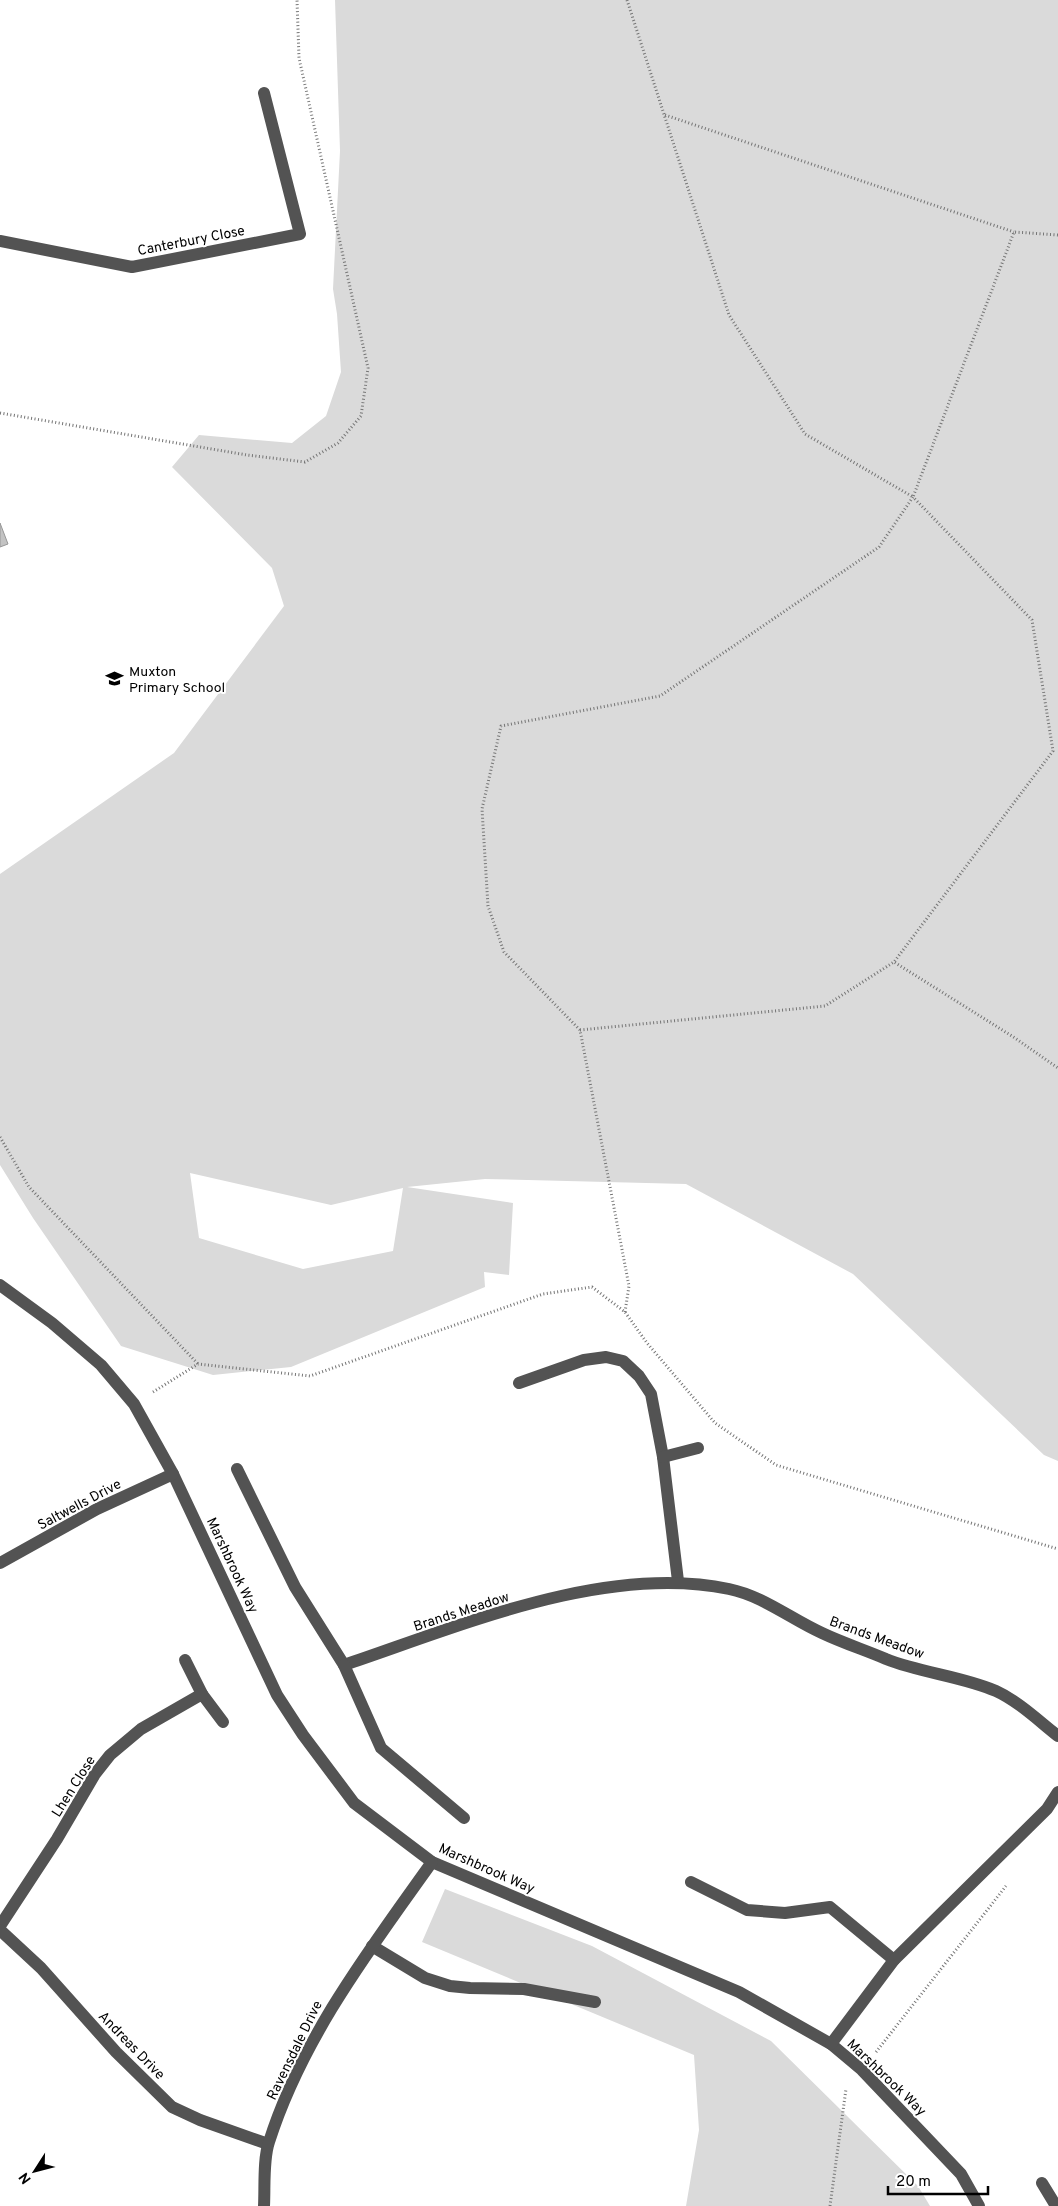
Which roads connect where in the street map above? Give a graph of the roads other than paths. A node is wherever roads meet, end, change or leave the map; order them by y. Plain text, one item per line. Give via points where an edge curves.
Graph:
1 (264, 93) dead end
2 (0, 241) edge
3 (0, 1286) edge
4 (519, 1383) dead end
5 (698, 1448) dead end
6 (664, 1457) junction
7 (237, 1468) dead end
8 (174, 1474) junction
9 (0, 1563) edge
10 (678, 1581) junction
11 (185, 1660) dead end
12 (344, 1665) junction
13 (202, 1694) junction
14 (223, 1722) dead end
15 (1058, 1736) edge
16 (1058, 1792) edge
17 (464, 1818) dead end
18 (432, 1862) junction
19 (691, 1882) dead end
20 (0, 1926) edge
21 (0, 1930) edge
22 (372, 1946) junction
23 (894, 1960) junction
24 (596, 2002) dead end
25 (831, 2044) junction
26 (268, 2144) junction
27 (1042, 2183) dead end
28 (264, 2206) edge
29 (979, 2206) edge
30 (1056, 2206) edge

1 - 2 street, Canterbury Close via 300,234 132,267
3 - 8 street, Marshbrook Way via 52,1323 101,1365 134,1404
4 - 6 street via 584,1360 606,1357 623,1361 651,1394
5 - 6 street
6 - 10 street
7 - 12 street via 295,1587
8 - 9 street, Saltwells Drive via 97,1509
8 - 18 street, Marshbrook Way via 277,1695 303,1735 354,1803
10 - 12 street, Brands Meadow via 596,1588 504,1612
10 - 15 street, Brands Meadow via 731,1589 779,1608 821,1633 902,1666 962,1679 997,1692
11 - 13 street
12 - 17 street via 381,1748
13 - 14 street
13 - 20 street, Lhen Close via 141,1729 110,1755
16 - 23 street via 1020,1836
18 - 22 street, Ravensdale Drive
18 - 25 street, Marshbrook Way via 739,1992
19 - 23 street via 747,1910 785,1913 830,1907
21 - 26 street, Andreas Drive via 42,1968 116,2052 172,2107
22 - 24 street via 425,1978 450,1986 524,1989
22 - 26 street, Ravensdale Drive via 332,2006 297,2072
23 - 25 street
25 - 29 street, Marshbrook Way via 862,2070 962,2174
26 - 28 street, Ravensdale Drive
27 - 30 street

